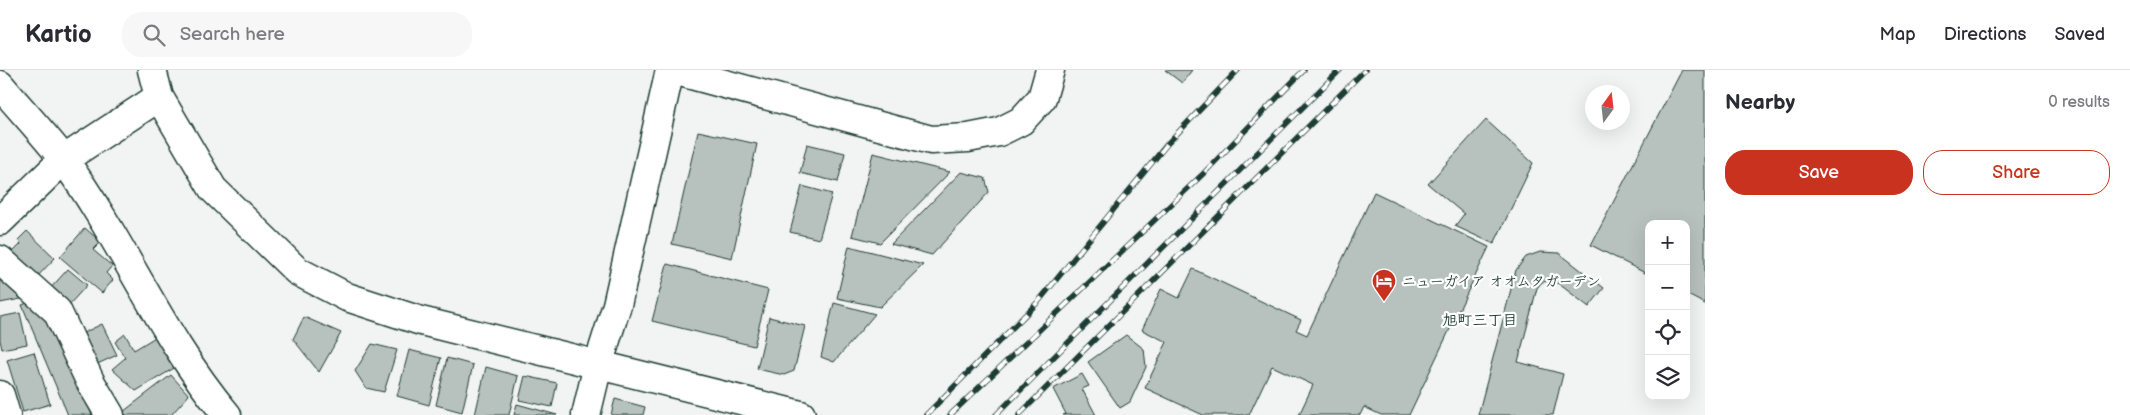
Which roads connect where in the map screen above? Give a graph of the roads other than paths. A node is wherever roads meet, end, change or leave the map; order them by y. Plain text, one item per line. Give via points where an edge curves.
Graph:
1 (152, 70) edge
2 (671, 70) edge
3 (1050, 70) edge
4 (0, 85) edge
5 (159, 97) junction
6 (63, 160) junction
7 (0, 221) edge
8 (0, 260) edge
9 (598, 365) junction
10 (0, 396) edge
11 (214, 410) edge
12 (6, 415) edge
13 (110, 415) edge
14 (586, 415) edge
15 (801, 415) edge

1 - 5 street
2 - 3 street via 931,140 999,132 1021,121 1042,98
2 - 9 street via 617,305
4 - 6 street
5 - 6 street
5 - 9 street via 213,189 297,271 347,297 421,321
6 - 7 street
6 - 11 street
8 - 13 street via 57,311
9 - 14 street
9 - 15 street
10 - 12 street

